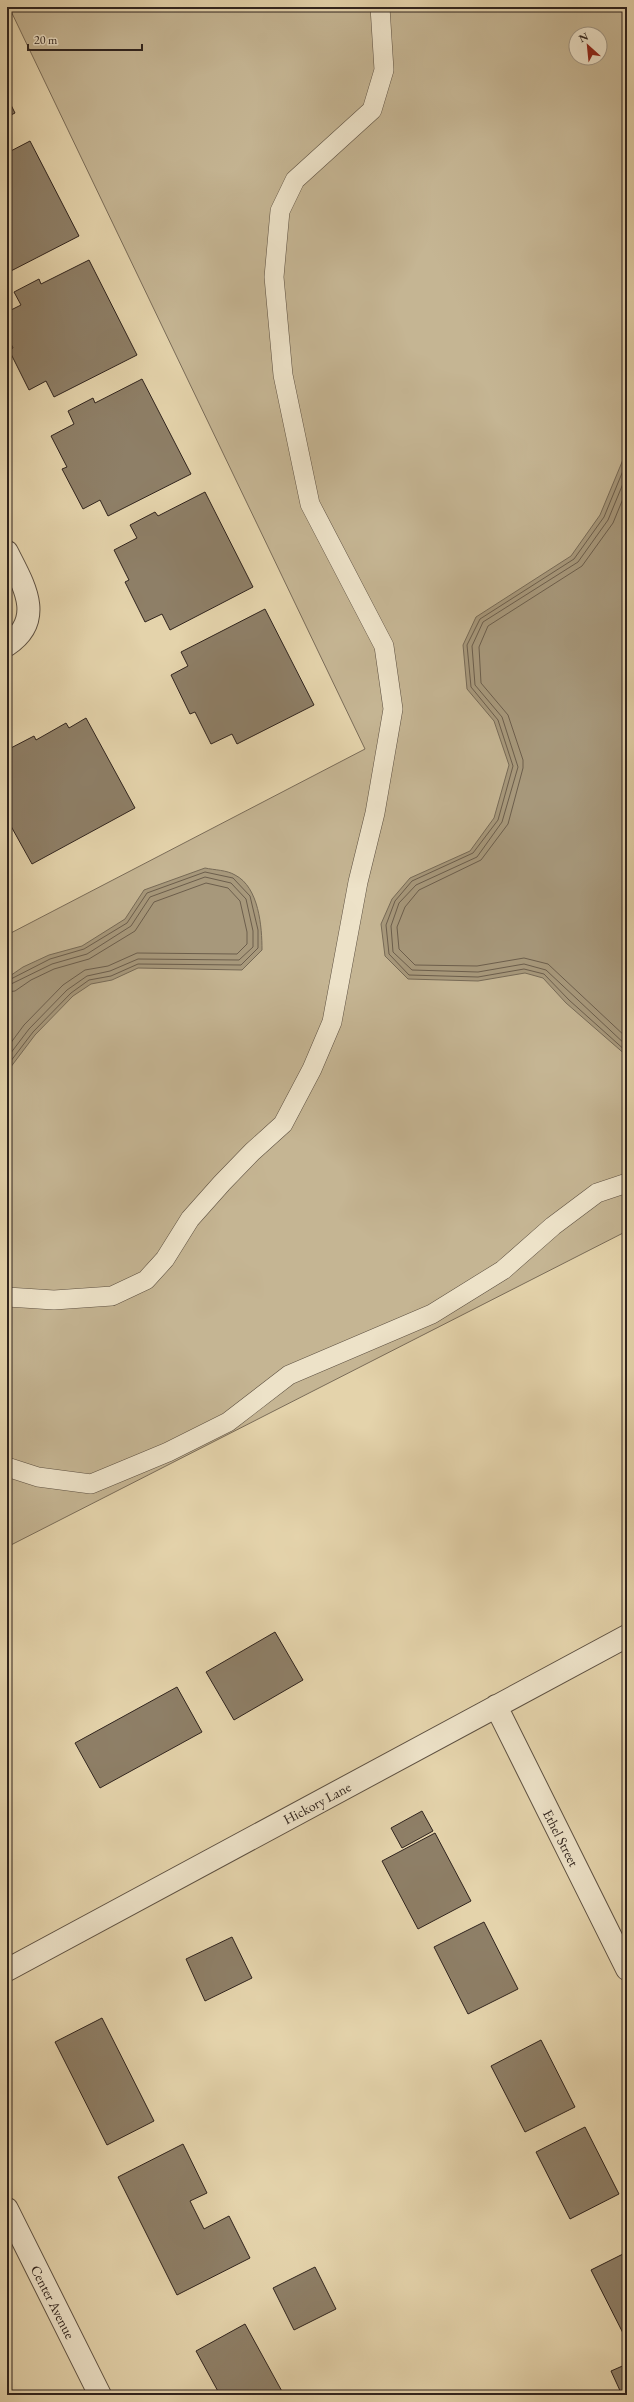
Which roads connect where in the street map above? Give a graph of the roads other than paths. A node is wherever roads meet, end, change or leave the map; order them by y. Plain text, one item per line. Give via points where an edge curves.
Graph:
1 (380, 7) edge
2 (7, 552) edge
3 (7, 645) edge
4 (627, 1183) edge
5 (7, 1297) edge
6 (7, 1467) edge
7 (627, 1636) edge
8 (496, 1706) junction
9 (627, 1969) edge
10 (7, 1970) edge
11 (7, 2209) edge
12 (100, 2395) edge

1 - 5 lane via 384,70 372,110 295,180 280,211 274,277 283,375 310,504 384,646 393,709 375,813 358,882 332,1022 312,1069 283,1124 252,1152 190,1219 165,1260 146,1280 112,1296 54,1300
2 - 3 street via 27,592 29,605 26,622 17,638
4 - 6 lane via 597,1193 553,1226 503,1270 432,1314 289,1375 228,1422 168,1452 91,1484 38,1477
7 - 8 street, Hickory Lane
8 - 9 street, Ethel Street
8 - 10 street, Hickory Lane
11 - 12 street, Center Avenue

